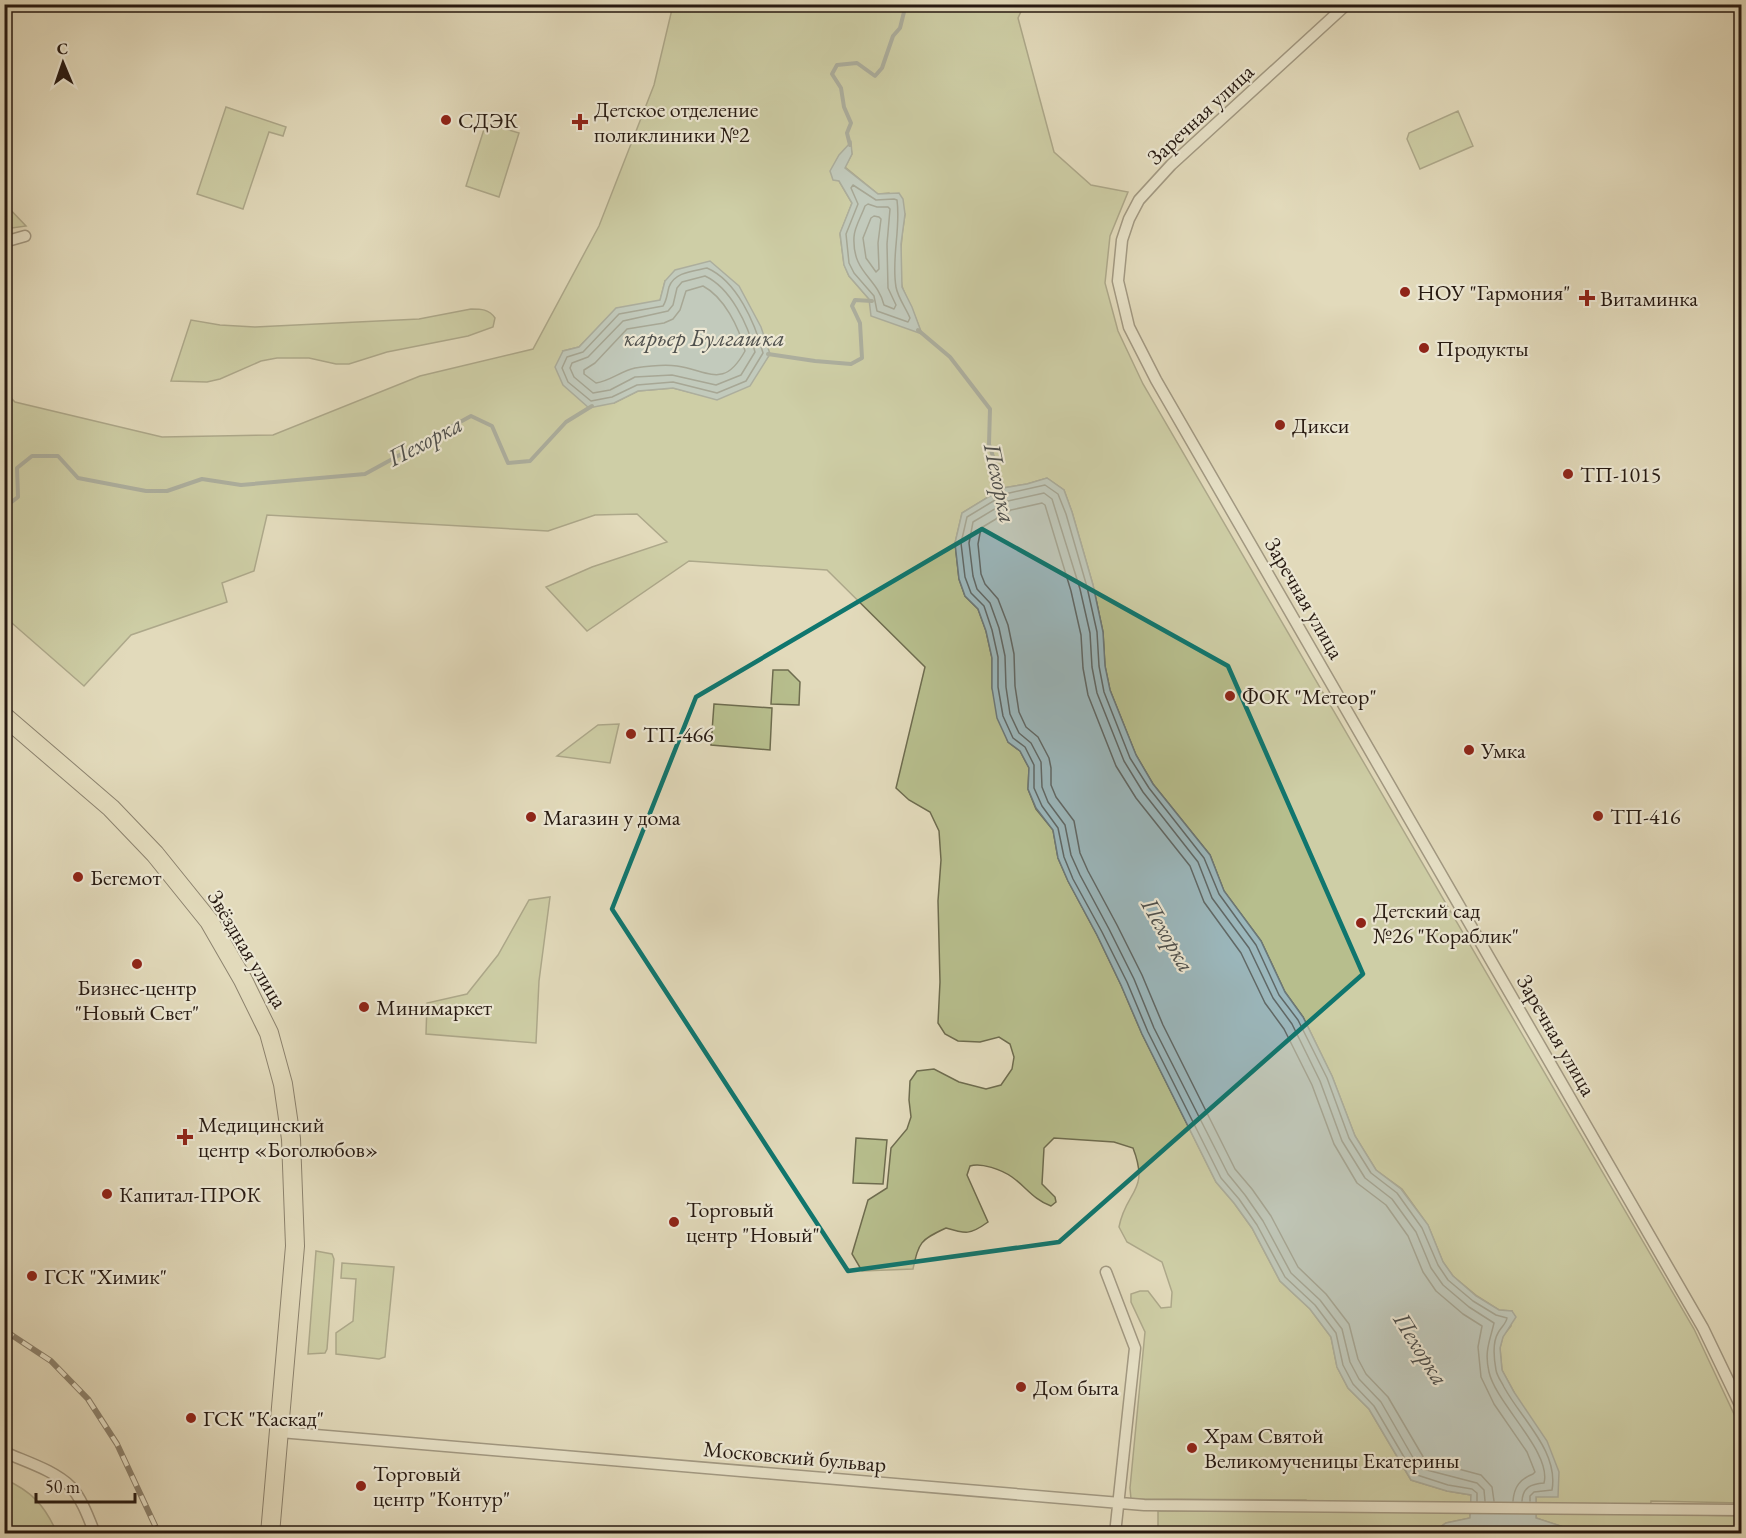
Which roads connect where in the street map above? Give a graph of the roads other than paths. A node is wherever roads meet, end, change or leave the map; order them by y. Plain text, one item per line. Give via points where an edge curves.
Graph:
1 (1347, 4) edge
2 (25, 236) dead end
3 (4, 242) edge
4 (4, 716) edge
5 (1106, 1272) dead end
6 (1742, 1409) edge
7 (280, 1432) junction
8 (4, 1452) edge
9 (1117, 1503) junction
10 (1742, 1510) edge
11 (95, 1533) edge
12 (270, 1533) edge
13 (1115, 1533) edge

1 - 6 street, Заречная улица via 1171,165 1139,201 1122,240 1118,281 1129,327 1703,1328
2 - 3 street
4 - 7 main road, Звёздная улица via 111,808 155,854 209,921 265,1023 283,1084 291,1139 295,1246
5 - 9 street via 1135,1348
7 - 9 street, Московский бульвар
7 - 12 main road, Звёздная улица
8 - 11 street via 51,1473 71,1488
9 - 10 street, Московский бульвар
9 - 13 street

